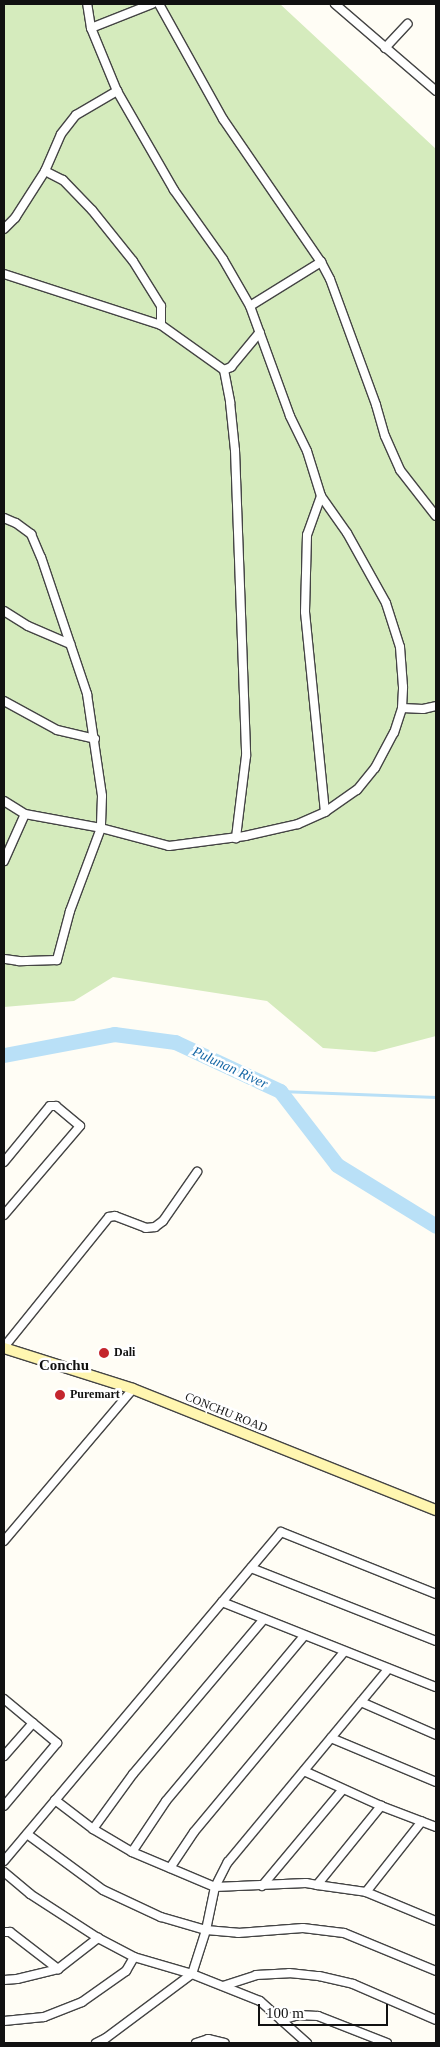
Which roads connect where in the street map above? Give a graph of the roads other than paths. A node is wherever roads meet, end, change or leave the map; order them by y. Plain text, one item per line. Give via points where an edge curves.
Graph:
1 (87, 4) edge
2 (152, 4) edge
3 (159, 4) edge
4 (335, 4) edge
5 (407, 24) dead end
6 (91, 28) junction
7 (385, 48) junction
8 (117, 91) junction
9 (436, 91) edge
10 (45, 171) junction
11 (4, 229) edge
12 (321, 262) junction
13 (4, 274) edge
14 (250, 306) junction
15 (161, 326) junction
16 (260, 332) junction
17 (224, 370) junction
18 (321, 496) junction
19 (436, 516) edge
20 (4, 518) edge
21 (4, 611) edge
22 (70, 644) junction
23 (4, 701) edge
24 (436, 706) edge
25 (402, 708) junction
26 (96, 739) junction
27 (4, 801) edge
28 (325, 812) junction
29 (25, 814) junction
30 (101, 828) junction
31 (236, 838) junction
32 (4, 861) edge
33 (4, 959) edge
34 (4, 1162) edge
35 (197, 1172) dead end
36 (4, 1215) edge
37 (4, 1348) edge
38 (132, 1389) junction
39 (436, 1510) edge
40 (4, 1541) edge
41 (251, 1568) junction
42 (436, 1594) edge
43 (222, 1602) junction
44 (264, 1619) junction
45 (304, 1636) junction
46 (436, 1641) edge
47 (344, 1652) junction
48 (388, 1669) junction
49 (436, 1686) edge
50 (361, 1702) junction
51 (5, 1703) edge
52 (32, 1723) junction
53 (436, 1735) edge
54 (331, 1738) junction
55 (4, 1756) edge
56 (304, 1771) junction
57 (436, 1782) edge
58 (343, 1789) junction
59 (55, 1800) junction
60 (4, 1806) edge
61 (381, 1806) junction
62 (422, 1821) junction
63 (436, 1827) edge
64 (93, 1829) junction
65 (27, 1834) junction
66 (132, 1852) junction
67 (4, 1861) edge
68 (170, 1868) junction
69 (4, 1872) edge
70 (317, 1885) junction
71 (262, 1886) junction
72 (215, 1887) junction
73 (366, 1892) junction
74 (436, 1921) edge
75 (206, 1930) junction
76 (4, 1932) edge
77 (98, 1938) junction
78 (134, 1956) junction
79 (58, 1969) junction
80 (436, 1971) edge
81 (192, 1974) junction
82 (4, 1980) edge
83 (223, 1986) junction
84 (281, 2020) junction
85 (436, 2020) edge
86 (4, 2022) edge
87 (96, 2043) edge
88 (196, 2043) edge
89 (225, 2043) edge
90 (307, 2043) edge
91 (387, 2043) edge

1 - 6 street
2 - 6 street
3 - 12 street via 223,119
4 - 7 street
5 - 7 street
6 - 8 street
7 - 9 street
8 - 10 street via 76,115 61,134
8 - 14 street via 174,190 223,259
10 - 11 street via 15,218
10 - 15 street via 63,180 133,261 161,306
12 - 14 street
12 - 19 street via 400,470
13 - 15 street
14 - 16 street
15 - 17 street
16 - 17 street via 231,367
16 - 18 street via 290,416 307,451
17 - 31 street via 235,450 246,756
18 - 25 street via 386,603 400,647
18 - 28 street via 307,535 305,612
20 - 22 street via 31,534 42,557
21 - 22 street via 28,626
22 - 26 street via 87,694
23 - 26 street via 57,730
24 - 25 street
25 - 28 street via 394,733 375,768 356,790
26 - 30 street via 102,796
27 - 29 street
28 - 31 street via 298,824
29 - 30 street
29 - 32 street
30 - 31 street via 169,846
30 - 33 street via 70,911 57,960
34 - 36 street via 50,1106 56,1106 80,1126
35 - 37 street via 163,1221 155,1227 146,1228 115,1216 109,1217
37 - 38 main road, CONCHU ROAD
38 - 39 main road, CONCHU ROAD
38 - 40 street
41 - 42 street via 281,1532
41 - 43 street
41 - 46 street
43 - 44 street
43 - 59 street
44 - 45 street
44 - 64 street via 133,1774
45 - 47 street
45 - 66 street via 166,1801
47 - 48 street
47 - 68 street via 194,1832
48 - 49 street
48 - 50 street
50 - 53 street
50 - 54 street
51 - 52 street
52 - 55 street
52 - 60 street via 57,1743
54 - 56 street
54 - 57 street
56 - 58 street
56 - 72 street via 228,1862
58 - 61 street
58 - 71 street
59 - 64 street
59 - 65 street
61 - 62 street
61 - 70 street
62 - 63 street
62 - 73 street
64 - 66 street
65 - 67 street
65 - 75 street via 103,1890 161,1917
66 - 68 street
68 - 72 street
69 - 77 street via 30,1894
70 - 71 street
70 - 73 street
71 - 72 street
72 - 75 street
73 - 74 street
75 - 80 street via 238,1933 303,1928 344,1933
75 - 81 street
76 - 79 street via 10,1932
77 - 78 street
77 - 79 street
78 - 81 street
78 - 86 street via 126,1971 82,2002 44,2017
79 - 82 street
81 - 83 street
81 - 87 street
83 - 84 street via 260,2001
83 - 85 street via 256,1975 289,1973 319,1976 353,1984
84 - 90 street
84 - 91 street via 298,2015 318,2016
88 - 89 street via 208,2039

